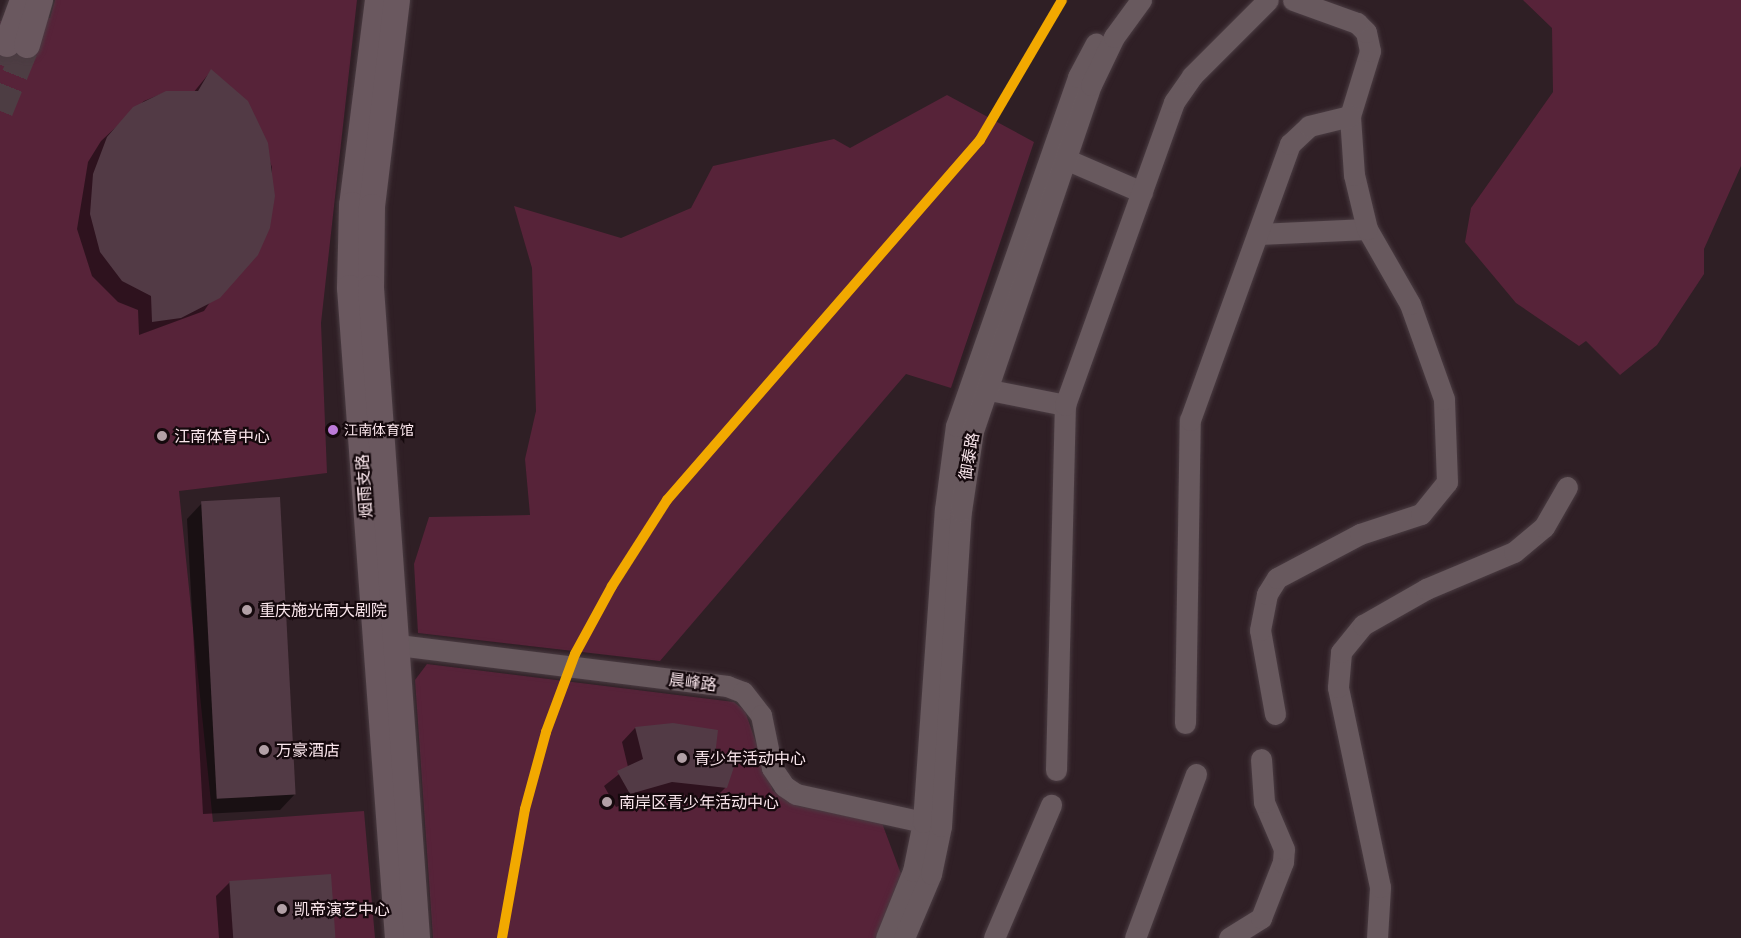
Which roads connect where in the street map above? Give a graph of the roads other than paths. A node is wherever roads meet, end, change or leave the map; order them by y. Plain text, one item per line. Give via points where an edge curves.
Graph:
1 (0, 0) edge
2 (12, 0) edge
3 (23, 0) edge
4 (40, 0) edge
5 (378, 0) edge
6 (397, 0) edge
7 (1125, 0) edge
8 (1141, 0) edge
9 (1268, 0) edge
10 (1293, 0) edge
11 (1350, 116) junction
12 (1058, 156) junction
13 (1142, 192) junction
14 (1367, 229) junction
15 (1258, 234) junction
16 (985, 389) junction
17 (1065, 405) junction
18 (1567, 487) dead end
19 (386, 643) junction
20 (1275, 714) dead end
21 (1185, 723) dead end
22 (1261, 759) dead end
23 (1056, 770) dead end
24 (1196, 774) dead end
25 (1051, 805) dead end
26 (932, 824) junction
27 (398, 938) edge
28 (417, 938) edge
29 (886, 938) edge
30 (903, 938) edge
31 (994, 938) edge
32 (1135, 938) edge
33 (1229, 938) edge
34 (1377, 938) edge

1 - 2 main road
3 - 4 main road via 17,45
5 - 19 main road, 烟雨支路 via 352,205 350,288
6 - 19 main road, 烟雨支路 via 372,207
7 - 12 street, 御泰路 via 1078,77
8 - 12 street, 御泰路 via 1114,37
9 - 13 street via 1192,76 1174,102
10 - 11 street via 1357,23 1366,32 1370,51
11 - 14 street via 1354,175
11 - 15 street via 1309,126 1290,144
12 - 13 street
12 - 16 street, 御泰路
12 - 26 street, 御泰路 via 956,426 945,509
13 - 17 street
14 - 15 street
14 - 20 street via 1410,304 1443,399 1447,482 1421,514 1360,534 1277,578 1266,594 1260,630
15 - 21 street via 1186,443 1190,571
16 - 17 street
16 - 26 street, 御泰路 via 961,512
17 - 23 street
18 - 34 street via 1544,527 1514,552 1426,589 1363,625 1341,652 1338,687 1380,887
19 - 26 street, 晨峰路 via 727,686 743,692 761,715 772,768 784,786
19 - 27 main road, 烟雨支路
19 - 28 main road, 烟雨支路
22 - 33 street via 1264,802 1284,849 1283,862 1261,918
24 - 32 street
25 - 31 street
26 - 29 street, 御泰路
26 - 30 street, 御泰路 via 930,874

